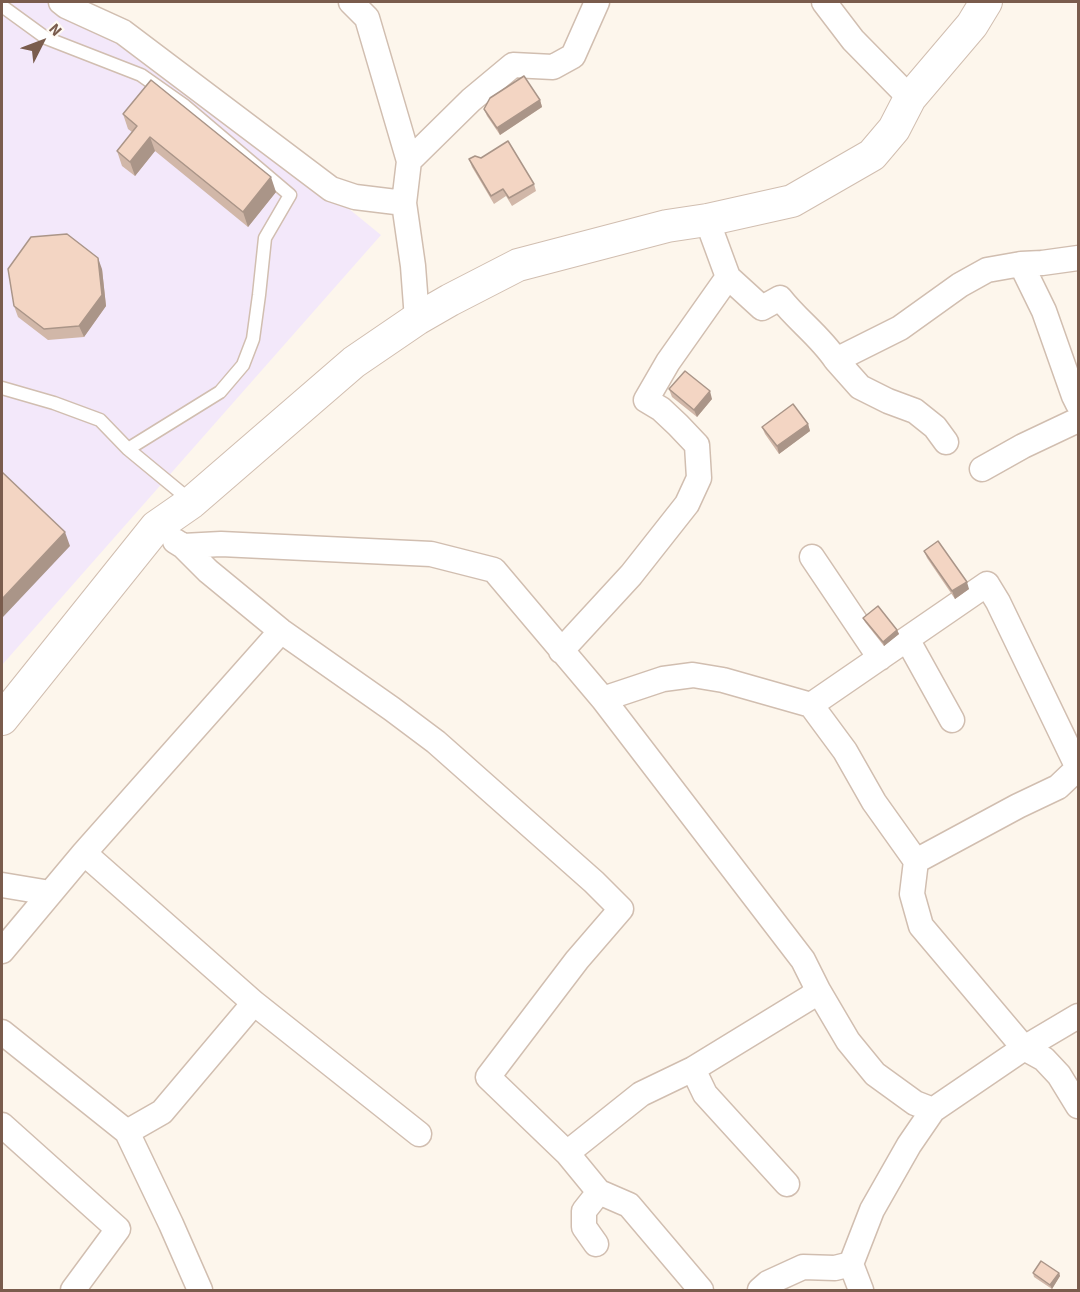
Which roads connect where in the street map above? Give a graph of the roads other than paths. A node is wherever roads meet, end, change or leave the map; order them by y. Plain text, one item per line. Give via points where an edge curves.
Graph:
1 (61, 2) edge
2 (351, 2) edge
3 (597, 2) edge
4 (824, 2) edge
5 (986, 2) edge
6 (2, 6) edge
7 (910, 98) junction
8 (408, 161) junction
9 (404, 202) junction
10 (707, 220) junction
11 (1078, 258) edge
12 (1021, 264) junction
13 (728, 277) junction
14 (417, 319) junction
15 (836, 360) junction
16 (2, 388) edge
17 (1078, 404) edge
18 (1078, 420) edge
19 (946, 442) dead end
20 (128, 449) junction
21 (982, 469) dead end
22 (192, 502) junction
23 (156, 527) junction
24 (183, 546) junction
25 (813, 557) dead end
26 (281, 631) junction
27 (908, 639) junction
28 (561, 651) junction
29 (880, 658) junction
30 (603, 699) junction
31 (811, 705) junction
32 (2, 719) edge
33 (952, 720) dead end
34 (1078, 768) edge
35 (84, 853) junction
36 (916, 861) junction
37 (2, 885) edge
38 (50, 893) junction
39 (2, 951) edge
40 (818, 990) junction
41 (254, 1003) junction
42 (1078, 1016) edge
43 (2, 1032) edge
44 (1024, 1048) junction
45 (693, 1069) junction
46 (1077, 1101) edge
47 (933, 1110) junction
48 (2, 1125) edge
49 (127, 1132) junction
50 (418, 1134) dead end
51 (567, 1153) junction
52 (787, 1184) dead end
53 (599, 1192) junction
54 (596, 1244) dead end
55 (851, 1264) junction
56 (73, 1290) edge
57 (200, 1290) edge
58 (701, 1290) edge
59 (760, 1290) edge
60 (861, 1290) edge

1 - 9 street via 123,32 331,189 355,197
2 - 8 street via 367,18
3 - 8 street via 573,56 554,67 513,64
4 - 7 street via 853,40
5 - 7 street via 972,25
6 - 20 lane via 46,38 141,75 185,106 290,195 265,238 253,339 243,365 220,392
7 - 10 street via 894,129 872,155 792,201
8 - 9 street
9 - 14 street
10 - 13 street
10 - 14 street via 667,226 518,265
11 - 12 street
12 - 15 street via 987,270 900,328
12 - 17 street via 1044,311
13 - 15 street via 762,308 780,298
13 - 28 street via 646,400 661,409 697,445 699,478 687,504 631,575
14 - 22 street via 354,362
15 - 19 street via 860,387 915,411 935,426
16 - 20 lane via 100,420
18 - 21 street
20 - 22 lane
22 - 23 street
23 - 24 street
23 - 32 street
24 - 26 street
24 - 28 street via 221,544 431,554 494,570
25 - 29 street
26 - 35 street
26 - 51 street via 436,742 621,909 488,1077
27 - 29 street
27 - 33 street
27 - 34 street via 987,584
28 - 30 street
29 - 31 street
30 - 31 street via 693,675
30 - 40 street via 803,960
31 - 36 street
34 - 36 street via 1058,787
35 - 38 street
35 - 41 street
36 - 44 street via 912,894 921,926
37 - 38 street
38 - 39 street
40 - 45 street
40 - 47 street via 848,1041 875,1074 915,1103
41 - 49 street via 162,1112
41 - 50 street
42 - 44 street
43 - 49 street
44 - 46 street via 1044,1059
44 - 47 street
45 - 51 street via 641,1094
45 - 52 street via 705,1094
47 - 55 street via 872,1210
48 - 56 street via 118,1229
49 - 57 street
51 - 53 street
53 - 54 street via 584,1211 584,1227
53 - 58 street via 628,1205
55 - 59 street via 803,1267
55 - 60 street

